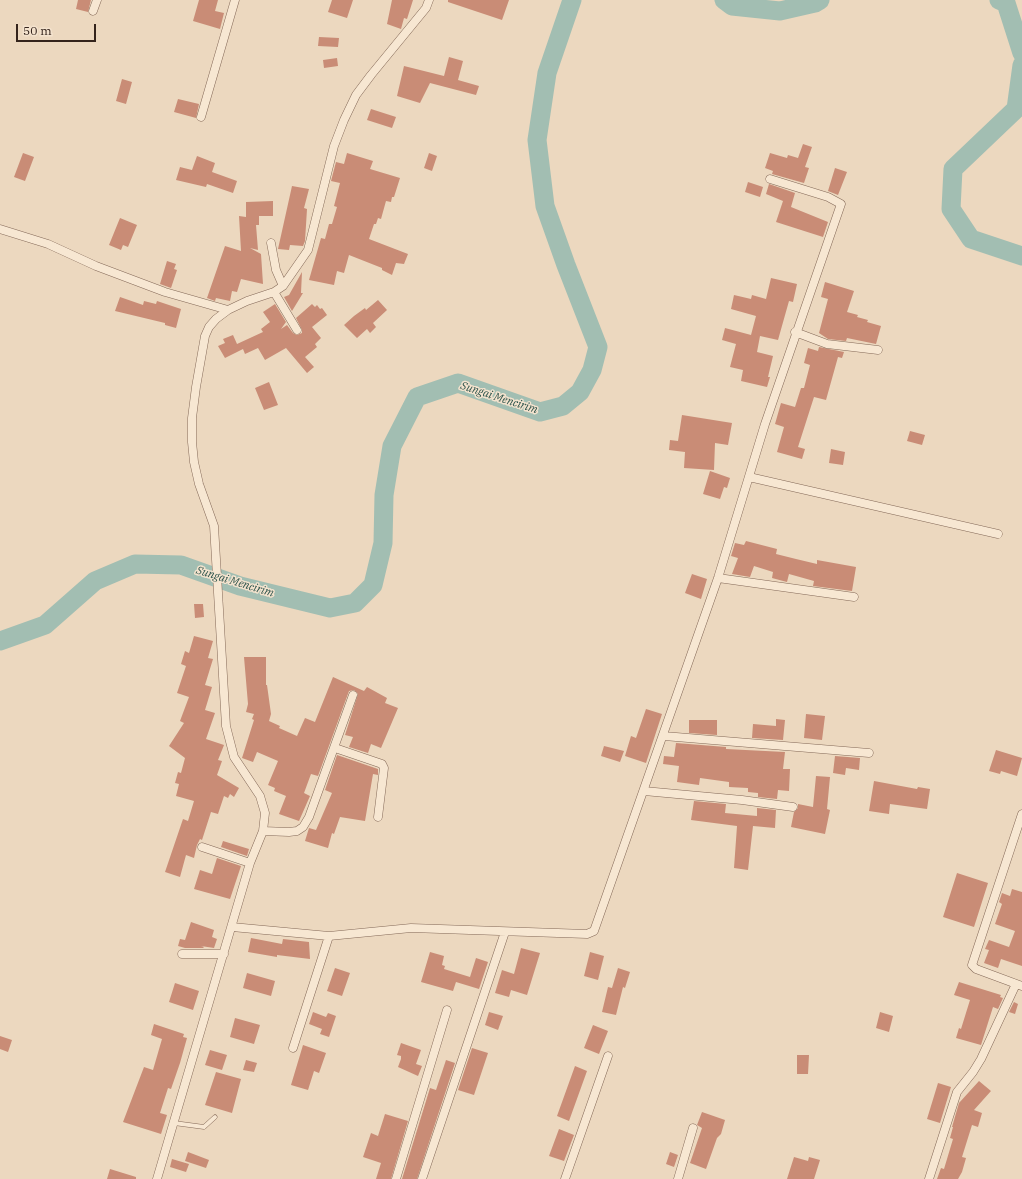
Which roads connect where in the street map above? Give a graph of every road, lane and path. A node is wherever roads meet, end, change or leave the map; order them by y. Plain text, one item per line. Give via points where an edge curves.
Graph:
1 (97, 0) edge
2 (235, 0) edge
3 (429, 0) edge
4 (93, 10) dead end
5 (202, 117) dead end
6 (770, 179) dead end
7 (0, 229) edge
8 (271, 243) dead end
9 (283, 286) junction
10 (274, 292) junction
11 (228, 310) junction
12 (297, 330) dead end
13 (795, 332) junction
14 (878, 350) dead end
15 (749, 477) junction
16 (998, 534) dead end
17 (718, 578) junction
18 (854, 597) dead end
19 (353, 695) dead end
20 (664, 736) junction
21 (335, 748) junction
22 (869, 753) dead end
23 (644, 791) junction
24 (793, 807) dead end
25 (1022, 814) edge
26 (378, 817) dead end
27 (263, 831) junction
28 (202, 847) dead end
29 (250, 863) junction
30 (232, 927) junction
31 (505, 932) junction
32 (329, 936) junction
33 (182, 954) dead end
34 (224, 954) junction
35 (1019, 985) edge
36 (446, 1010) dead end
37 (294, 1048) dead end
38 (608, 1056) dead end
39 (215, 1117) dead end
40 (174, 1123) junction
41 (693, 1128) dead end
42 (157, 1179) edge
43 (396, 1179) edge
44 (422, 1179) edge
45 (565, 1179) edge
46 (678, 1179) edge
47 (929, 1179) edge

1 - 4 street
2 - 5 street
3 - 9 street via 426,8 356,95 334,146 308,250
6 - 13 street via 828,197 841,204
7 - 11 street via 48,244 96,266 165,292
8 - 9 street via 276,270
9 - 10 street
10 - 11 street
10 - 12 street
11 - 27 street via 216,319 205,336 192,418 194,462 214,526 229,741 234,757 263,802
13 - 14 street via 827,344
13 - 15 street
15 - 16 street
15 - 17 street
17 - 18 street
17 - 20 street
19 - 21 street
20 - 22 street
20 - 23 street
21 - 26 street via 382,764 384,768
21 - 27 street via 303,827 290,832
23 - 24 street
23 - 31 street via 594,931 587,934
25 - 35 street via 972,964 976,970
27 - 29 street
28 - 29 street
29 - 30 street
30 - 32 street
30 - 34 street
31 - 32 street via 412,928
31 - 44 street
32 - 37 street
33 - 34 street
34 - 40 street
35 - 47 street via 981,1059 957,1092
36 - 43 street
38 - 45 street
39 - 40 lane via 204,1127
40 - 42 street
41 - 46 street

